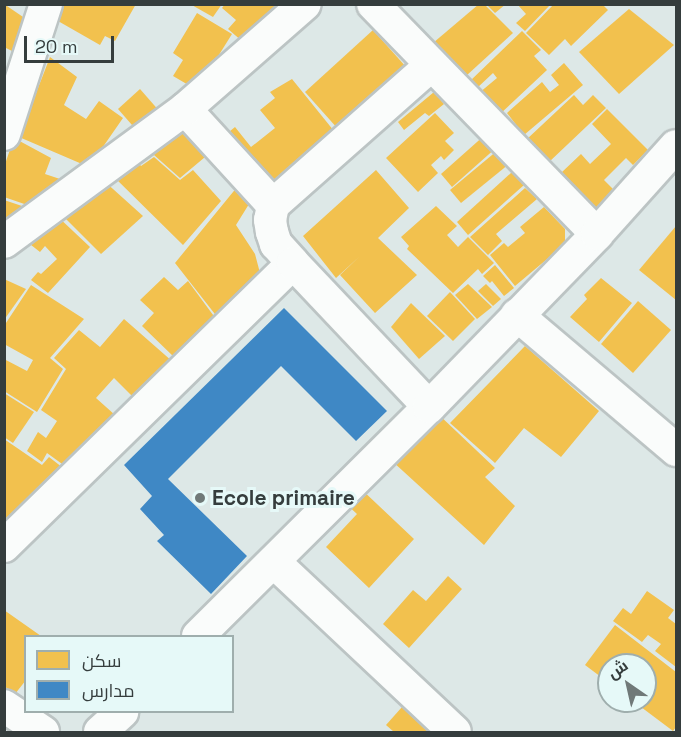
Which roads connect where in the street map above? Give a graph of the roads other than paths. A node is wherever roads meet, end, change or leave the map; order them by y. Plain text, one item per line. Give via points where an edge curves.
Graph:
1 (46, 4) edge
2 (305, 4) edge
3 (373, 4) edge
4 (431, 64) junction
5 (10, 98) edge
6 (185, 109) junction
7 (4, 134) edge
8 (676, 146) edge
9 (273, 205) junction
10 (597, 234) junction
11 (4, 242) edge
12 (293, 262) junction
13 (517, 315) junction
14 (429, 407) junction
15 (676, 450) edge
16 (4, 546) edge
17 (274, 562) junction
18 (199, 635) edge
19 (4, 706) edge
20 (120, 713) edge
21 (44, 732) edge
22 (100, 732) edge
23 (455, 732) edge

1 - 5 street
2 - 6 street
3 - 4 street
4 - 9 street
4 - 10 street
5 - 7 street
6 - 9 street
6 - 11 street
8 - 10 street
9 - 12 street via 270,220 276,244
10 - 13 street
12 - 14 street
12 - 16 street
13 - 14 street
13 - 15 street
14 - 17 street
17 - 18 street
17 - 23 street
19 - 21 street
20 - 22 street

